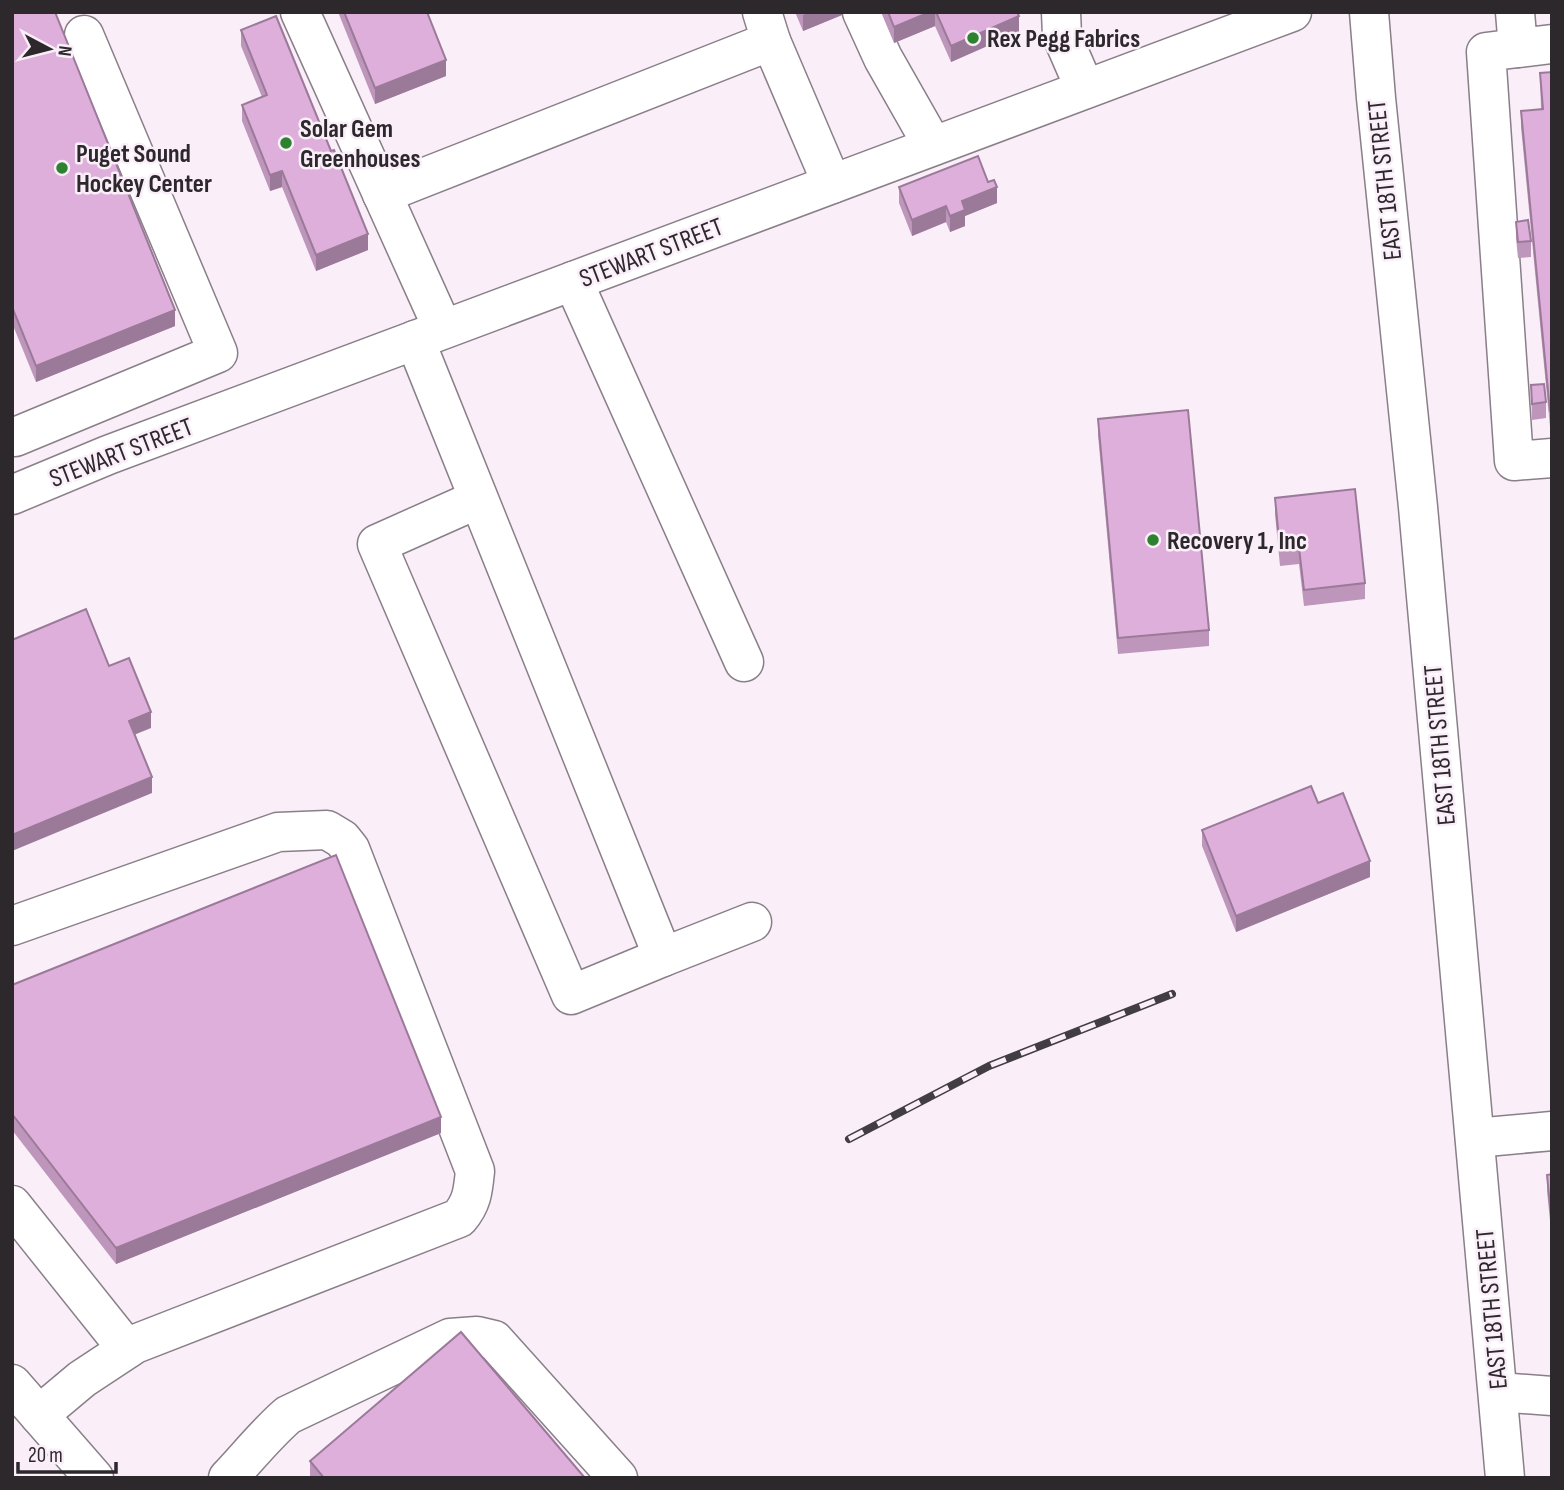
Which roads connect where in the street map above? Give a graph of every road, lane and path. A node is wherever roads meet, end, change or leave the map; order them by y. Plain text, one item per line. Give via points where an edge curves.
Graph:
1 (300, 12) edge
2 (862, 12) edge
3 (1061, 12) edge
4 (1292, 12) edge
5 (1369, 12) edge
6 (766, 27) edge
7 (85, 35) dead end
8 (1528, 35) edge
9 (1085, 89) junction
10 (933, 146) junction
11 (832, 184) junction
12 (382, 194) junction
13 (573, 281) junction
14 (429, 335) junction
15 (14, 433) edge
16 (1552, 458) edge
17 (23, 490) edge
18 (478, 499) junction
19 (744, 663) dead end
20 (752, 922) dead end
21 (12, 926) edge
22 (663, 957) junction
23 (1552, 1131) edge
24 (1475, 1138) junction
25 (12, 1205) edge
26 (127, 1349) junction
27 (12, 1384) edge
28 (1499, 1392) junction
29 (1552, 1396) edge
30 (39, 1415) junction
31 (94, 1478) edge
32 (228, 1478) edge
33 (618, 1478) edge
34 (1506, 1478) edge

1 - 12 street
2 - 10 street
3 - 9 street via 1062,36
4 - 9 street, STEWART STREET
5 - 24 street, EAST 18TH STREET
6 - 11 street
6 - 12 street
7 - 15 street via 218,353
8 - 16 street via 1486,52 1514,461
9 - 10 street, STEWART STREET
10 - 11 street, STEWART STREET
11 - 13 street, STEWART STREET
12 - 14 street
13 - 14 street, STEWART STREET
13 - 19 street
14 - 17 street, STEWART STREET
14 - 18 street
15 - 17 street
18 - 22 street
18 - 22 street via 377,544 571,995
20 - 22 street
21 - 26 street via 278,832 327,830 351,849 475,1171 468,1208 458,1218
23 - 24 street
24 - 28 street, EAST 18TH STREET
25 - 26 street
26 - 30 street
27 - 30 street
28 - 29 street
28 - 34 street, EAST 18TH STREET
30 - 31 street
32 - 33 street via 288,1415 450,1338 477,1336 494,1340

